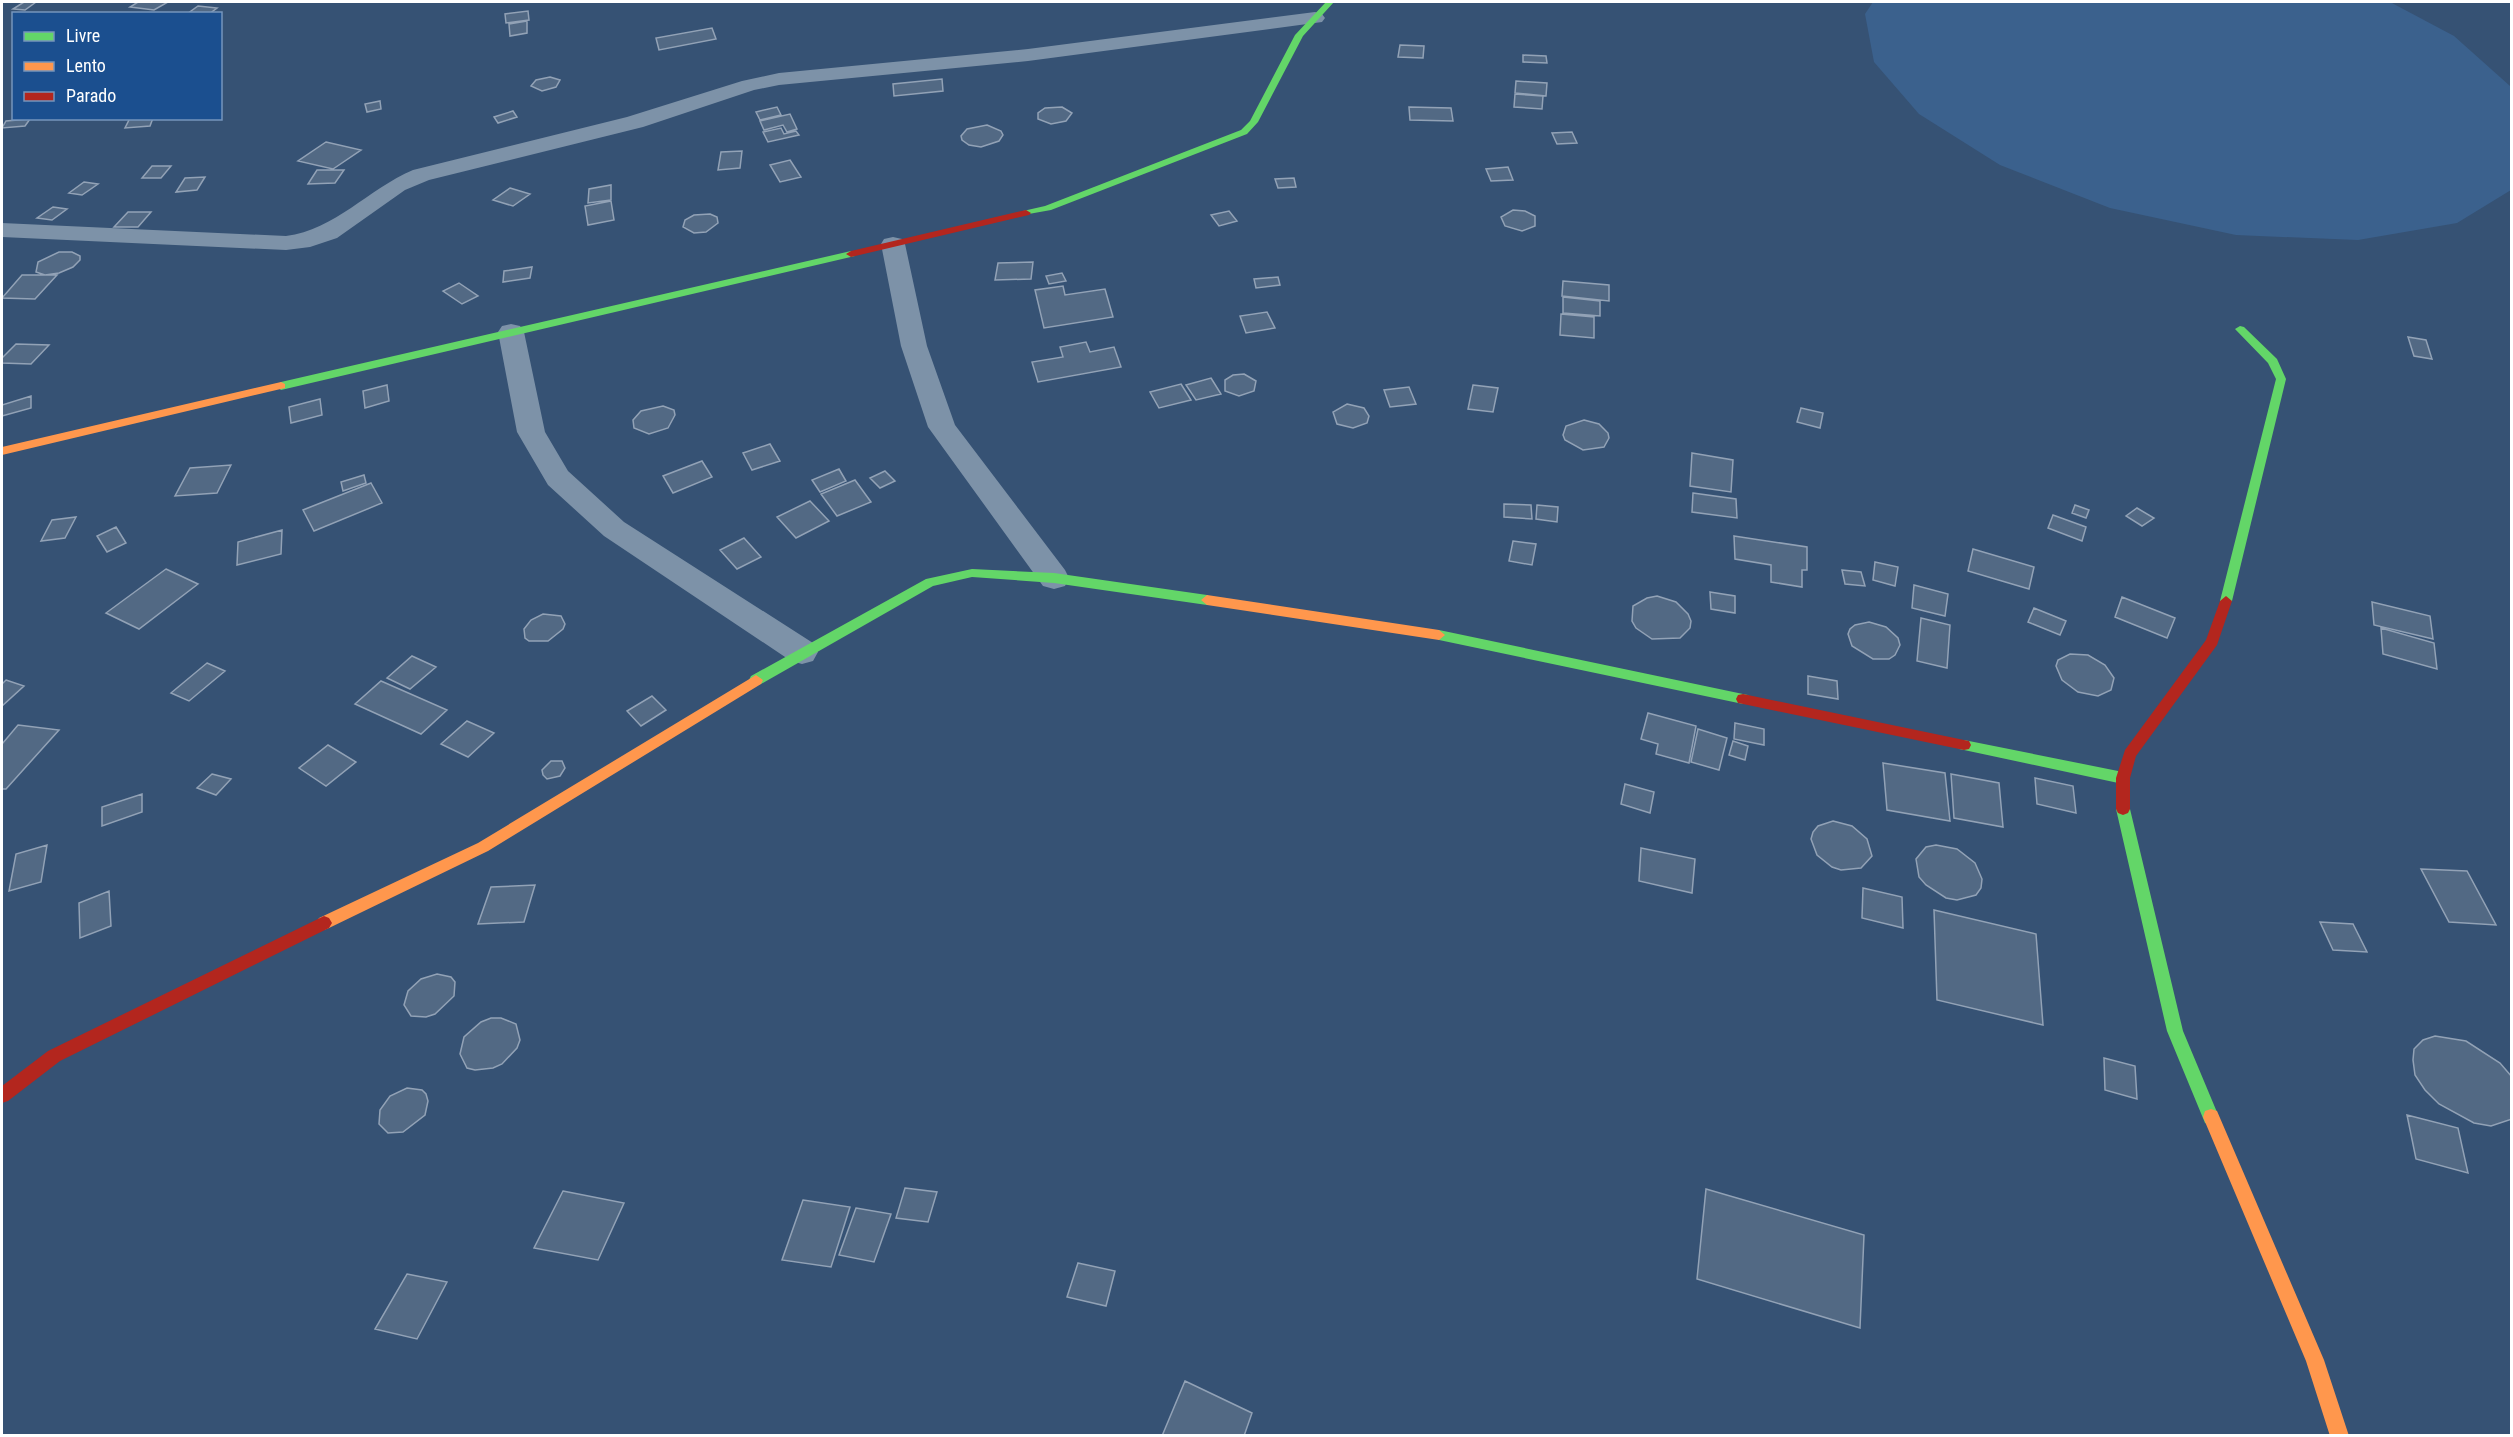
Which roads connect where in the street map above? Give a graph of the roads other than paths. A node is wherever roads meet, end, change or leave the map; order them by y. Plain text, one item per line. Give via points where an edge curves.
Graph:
1 (1330, 2) edge
2 (1315, 18) junction
3 (2, 230) edge
4 (893, 244) junction
5 (2240, 329) dead end
6 (511, 332) junction
7 (2, 451) edge
8 (1054, 578) junction
9 (802, 652) junction
10 (2123, 778) junction
11 (2, 1095) edge
12 (2340, 1436) edge

1 - 2 street
2 - 3 street via 1028,55 749,85 635,122 421,174 397,185 328,233 310,240 286,243
2 - 4 street via 1299,35 1254,122 1244,132 1048,208
4 - 6 street
4 - 8 street via 914,346 942,427
5 - 10 street via 2273,361 2281,379 2229,591 2212,642 2130,754
6 - 7 street
6 - 9 street via 531,432 558,478 614,529
8 - 9 street via 972,573 930,582
8 - 10 street via 1413,630
9 - 11 street via 483,847 139,1012 54,1056
10 - 12 street via 2123,812 2175,1031 2315,1360

